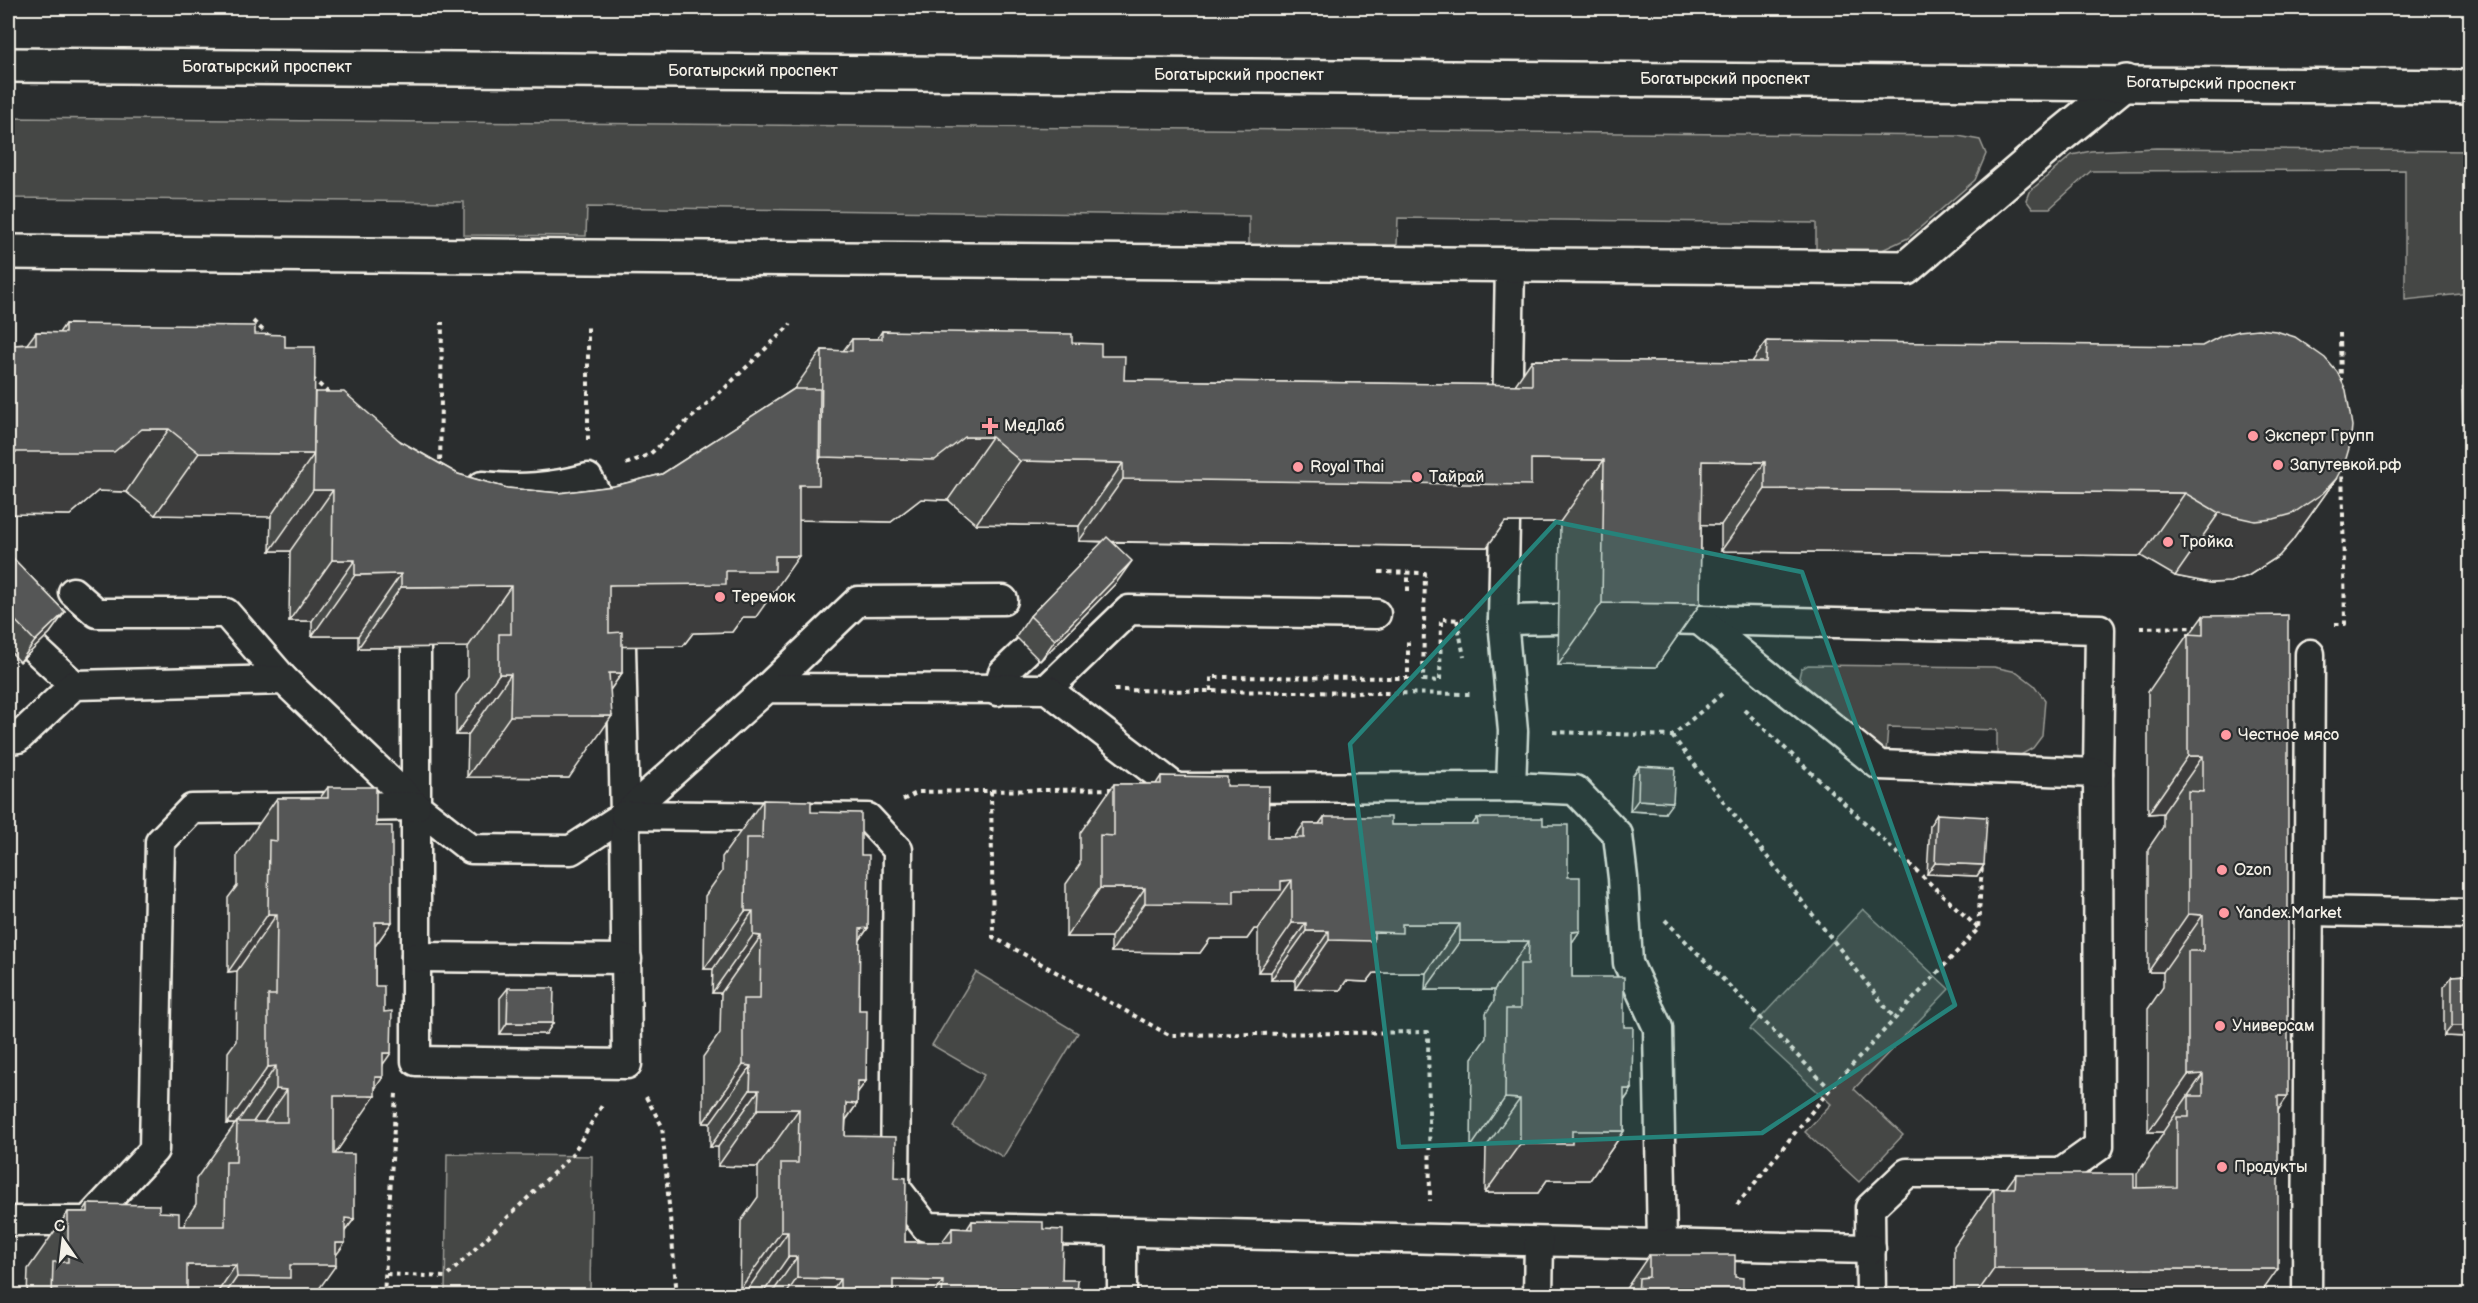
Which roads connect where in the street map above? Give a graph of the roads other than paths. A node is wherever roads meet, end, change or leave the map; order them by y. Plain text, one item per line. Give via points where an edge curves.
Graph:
1 (8, 65) edge
2 (2126, 82) junction
3 (2470, 87) edge
4 (8, 252) edge
5 (1510, 265) junction
6 (1507, 422) edge
7 (440, 475) edge
8 (1505, 522) edge
9 (619, 536) edge
10 (73, 592) dead end
11 (1003, 600) dead end
12 (1376, 614) dead end
13 (1559, 619) dead end
14 (1657, 619) edge
15 (1698, 619) junction
16 (1503, 620) junction
17 (621, 646) edge
18 (34, 648) edge
19 (416, 648) edge
20 (1028, 649) dead end
21 (2310, 654) dead end
22 (284, 680) junction
23 (74, 685) junction
24 (766, 688) junction
25 (1047, 689) junction
26 (997, 690) junction
27 (11, 735) edge
28 (2098, 772) junction
29 (1511, 787) junction
30 (416, 806) junction
31 (625, 815) junction
32 (2309, 911) junction
33 (2470, 914) edge
34 (416, 957) junction
35 (627, 959) junction
36 (8, 1221) edge
37 (1122, 1232) junction
38 (1539, 1242) junction
39 (1662, 1244) junction
40 (1870, 1249) junction
41 (1122, 1296) edge
42 (1538, 1296) edge
43 (1871, 1296) edge
44 (2307, 1296) edge

1 - 2 main road, Богатырский проспект
2 - 3 main road, Богатырский проспект
2 - 5 main road via 1906,268
4 - 5 main road
5 - 6 lane
7 - 9 lane via 476,486 516,490 588,478
8 - 16 lane
10 - 22 lane via 97,613 226,613
11 - 24 lane via 858,601
12 - 25 lane via 1129,610
13 - 16 lane
14 - 15 lane
15 - 28 lane via 1879,765
15 - 28 lane via 2100,629
16 - 29 lane via 1513,731
17 - 31 lane
18 - 23 lane
19 - 30 lane
20 - 26 lane via 1003,673
21 - 32 lane
22 - 23 lane
22 - 30 lane
23 - 27 lane
24 - 26 lane
24 - 31 lane
25 - 26 lane
25 - 29 lane via 1176,788
28 - 40 lane via 2099,1146 2061,1173 1906,1173 1870,1208
29 - 39 lane via 1575,790 1618,835 1628,963 1658,1028
30 - 31 lane via 471,849 571,850
30 - 34 lane
30 - 36 lane via 192,809 160,842 154,1150 88,1221
31 - 35 lane
31 - 37 lane via 868,818 898,850 895,1187 926,1227
32 - 33 lane
32 - 44 lane
34 - 35 lane
34 - 35 lane via 416,1061 627,1064
37 - 38 lane
37 - 41 lane
38 - 39 lane
38 - 42 lane
39 - 40 lane
40 - 43 lane

